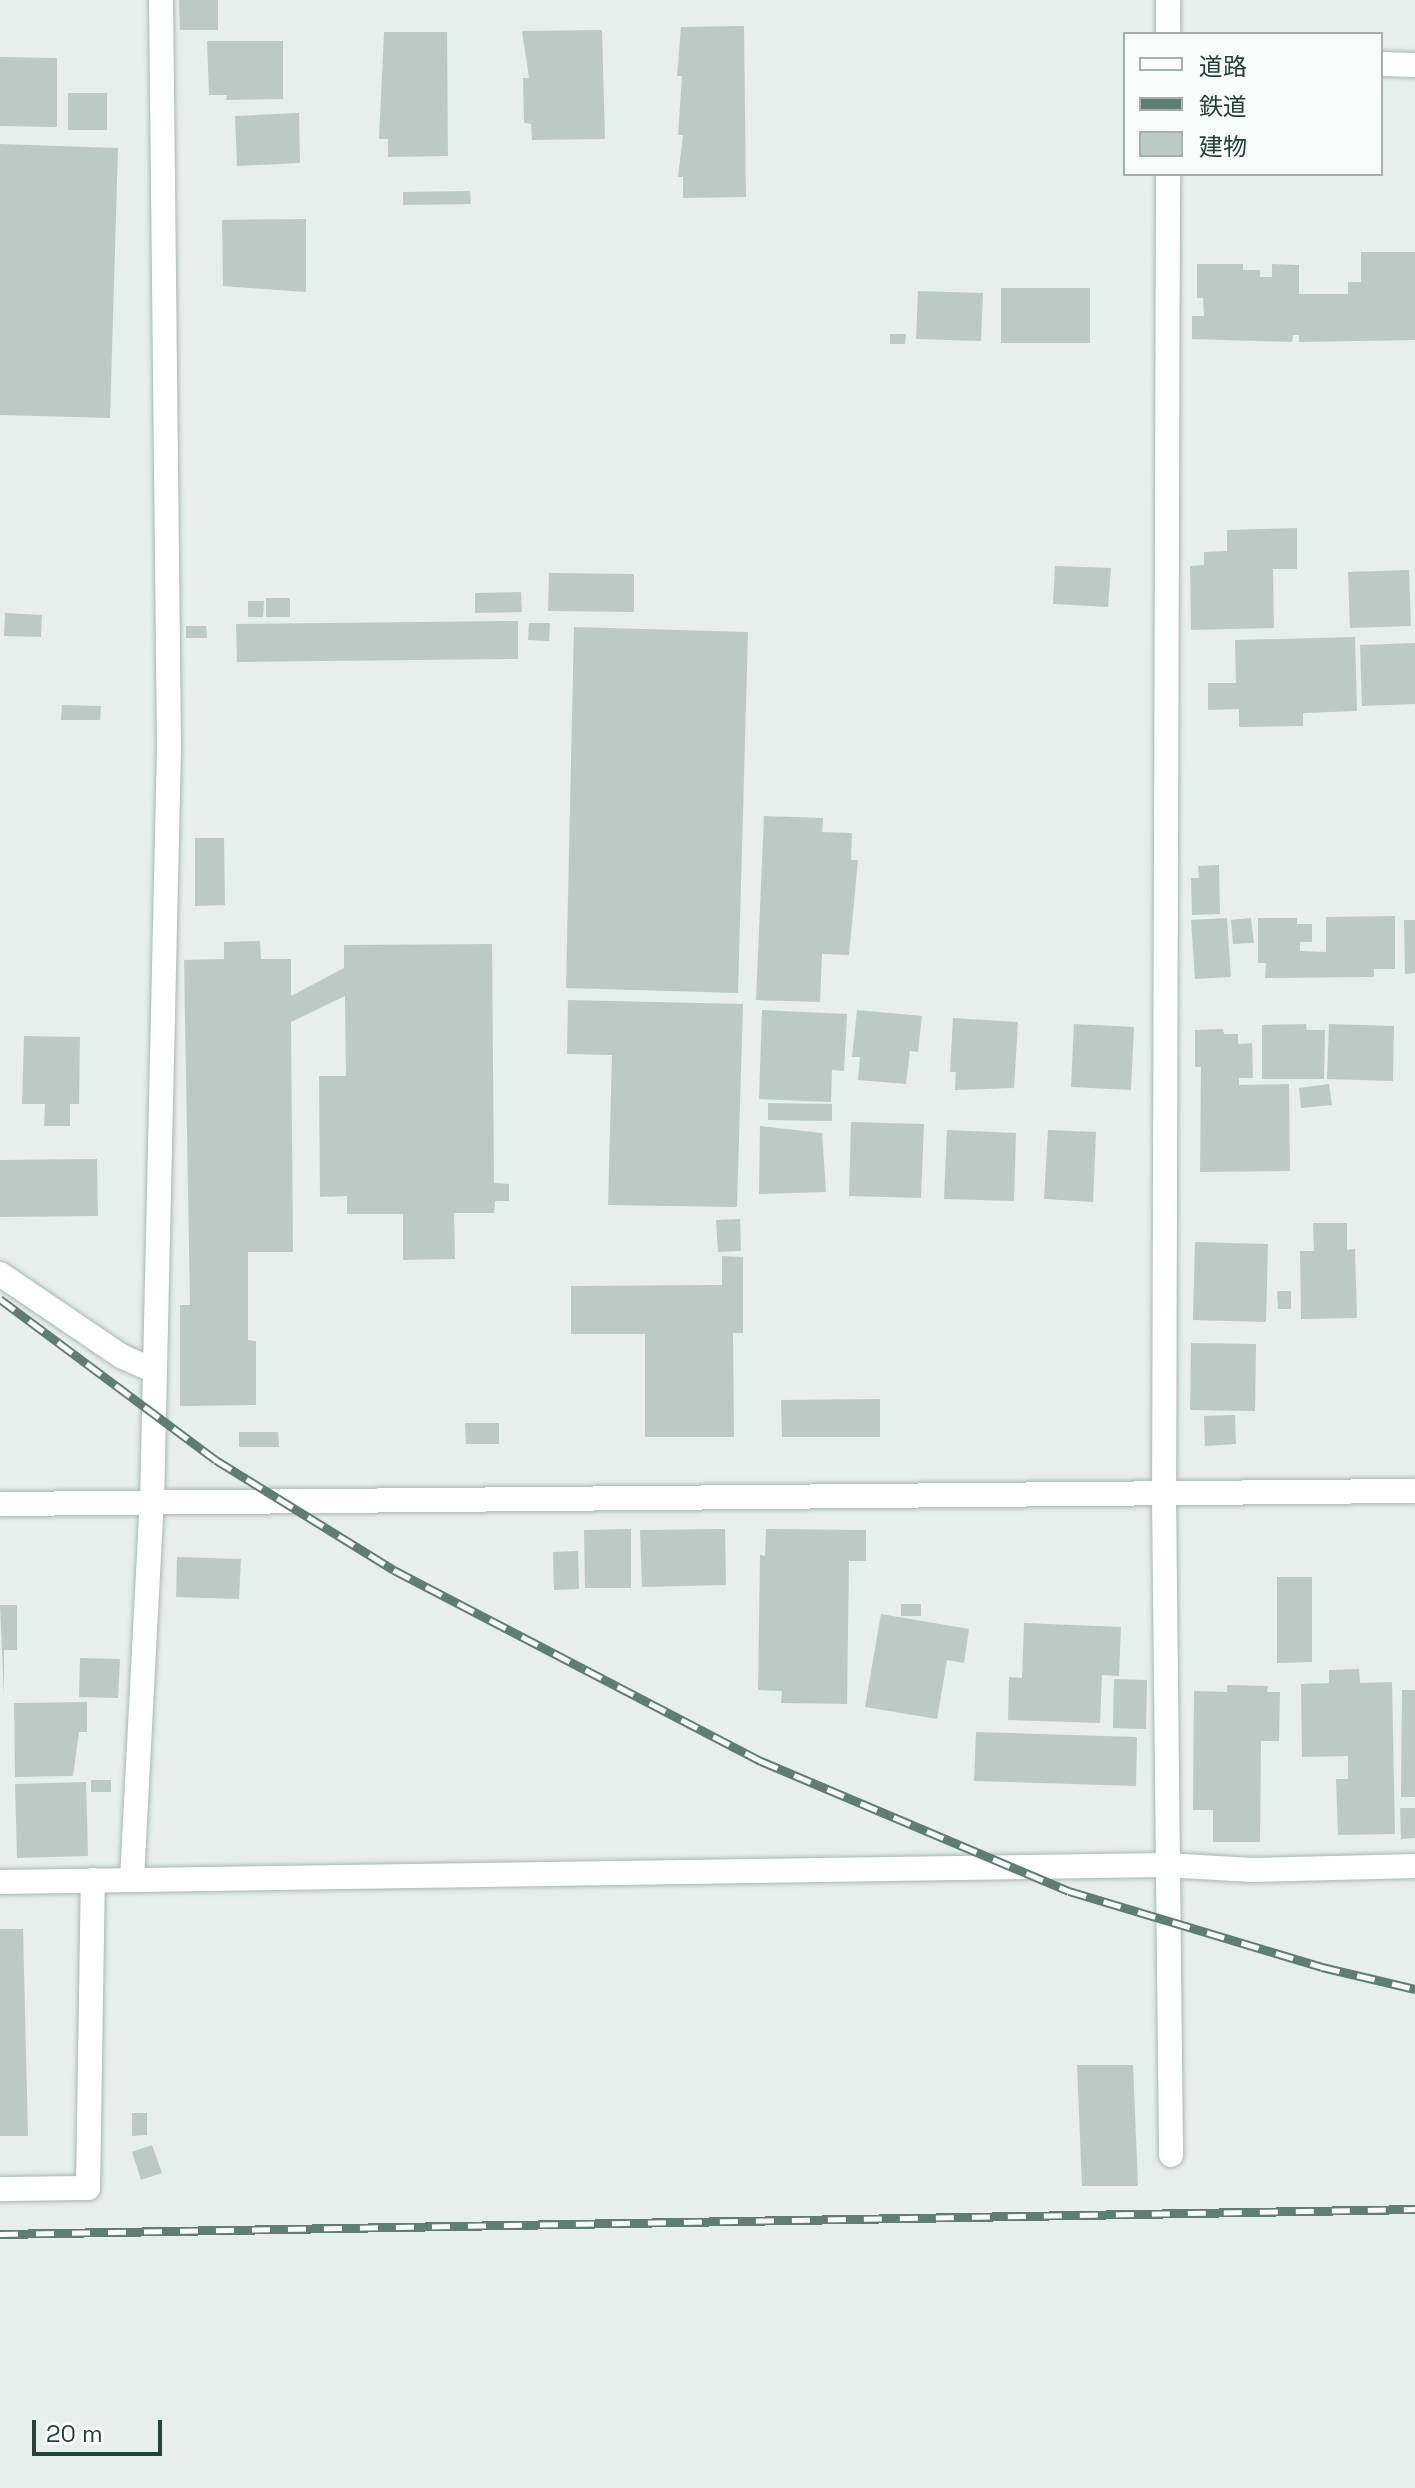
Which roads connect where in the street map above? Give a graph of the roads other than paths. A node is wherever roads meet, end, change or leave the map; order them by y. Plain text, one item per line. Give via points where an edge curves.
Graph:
1 (161, 0) edge
2 (1168, 0) edge
3 (1168, 32) edge
4 (1383, 64) edge
5 (1415, 65) edge
6 (1168, 176) edge
7 (0, 1274) edge
8 (155, 1371) junction
9 (1415, 1491) edge
10 (1164, 1493) junction
11 (152, 1502) junction
12 (0, 1504) edge
13 (1166, 1865) junction
14 (1415, 1866) edge
15 (132, 1879) junction
16 (93, 1880) junction
17 (0, 1882) edge
18 (1171, 2155) dead end
19 (0, 2189) edge

1 - 8 street via 169,747
2 - 3 street
4 - 5 street
6 - 10 street
7 - 8 street via 121,1356
8 - 11 street
9 - 10 street
10 - 11 street
10 - 13 street
11 - 12 street
11 - 15 street
13 - 14 street via 1252,1870
13 - 15 street
13 - 18 street
15 - 16 street
16 - 17 street
16 - 19 street via 88,2188

